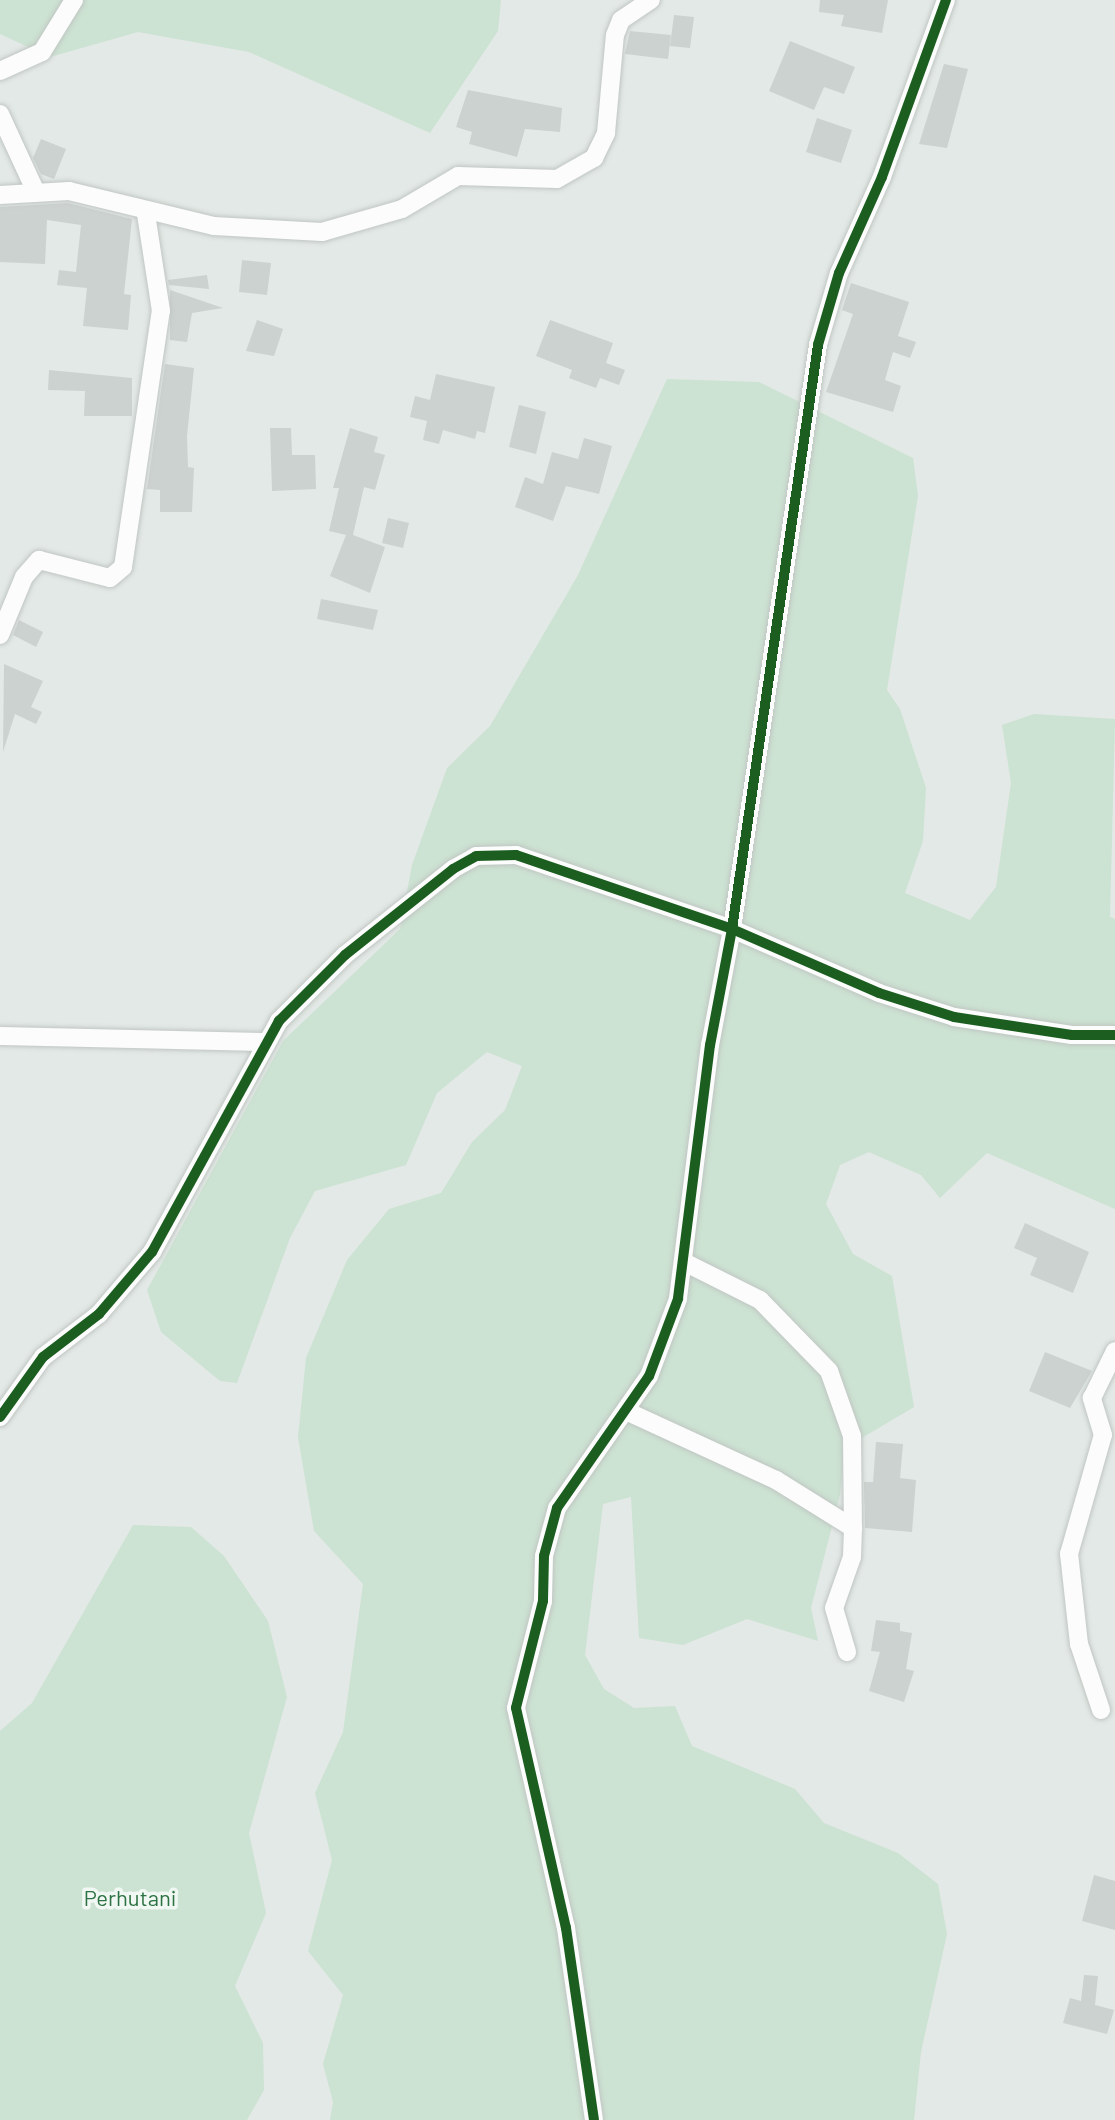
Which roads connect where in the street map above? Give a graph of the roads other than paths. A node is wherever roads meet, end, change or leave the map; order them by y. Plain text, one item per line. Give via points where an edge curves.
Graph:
1 (74, 0) edge
2 (651, 0) edge
3 (946, 0) edge
4 (0, 71) edge
5 (0, 114) edge
6 (34, 188) junction
7 (0, 195) edge
8 (146, 214) junction
9 (0, 635) edge
10 (732, 929) junction
11 (1115, 1035) edge
12 (0, 1036) edge
13 (264, 1042) junction
14 (686, 1263) junction
15 (1115, 1351) edge
16 (626, 1411) junction
17 (0, 1417) edge
18 (853, 1528) junction
19 (847, 1652) dead end
20 (1101, 1710) dead end
21 (594, 2120) edge

1 - 4 street via 42,52
2 - 8 street via 621,20 610,60 606,133 579,172 557,179 458,176 402,209 322,232 270,233
3 - 10 street via 839,273 818,345
5 - 6 street
6 - 7 street
6 - 8 street via 102,196
8 - 9 street via 161,311 123,567 110,578 39,560 24,577
10 - 11 street via 879,993 954,1017 1072,1035
10 - 13 street via 516,855 476,856 345,955
10 - 14 street via 710,1045
12 - 13 street
13 - 17 street via 152,1252 99,1314 43,1357
14 - 16 street via 666,1335
14 - 18 street via 760,1300 829,1371 852,1436
15 - 20 street via 1092,1398 1103,1435 1069,1554 1079,1644
16 - 18 street via 776,1480
16 - 21 street via 557,1508 544,1556 543,1601 516,1708 566,1928
18 - 19 street via 852,1557 834,1608

